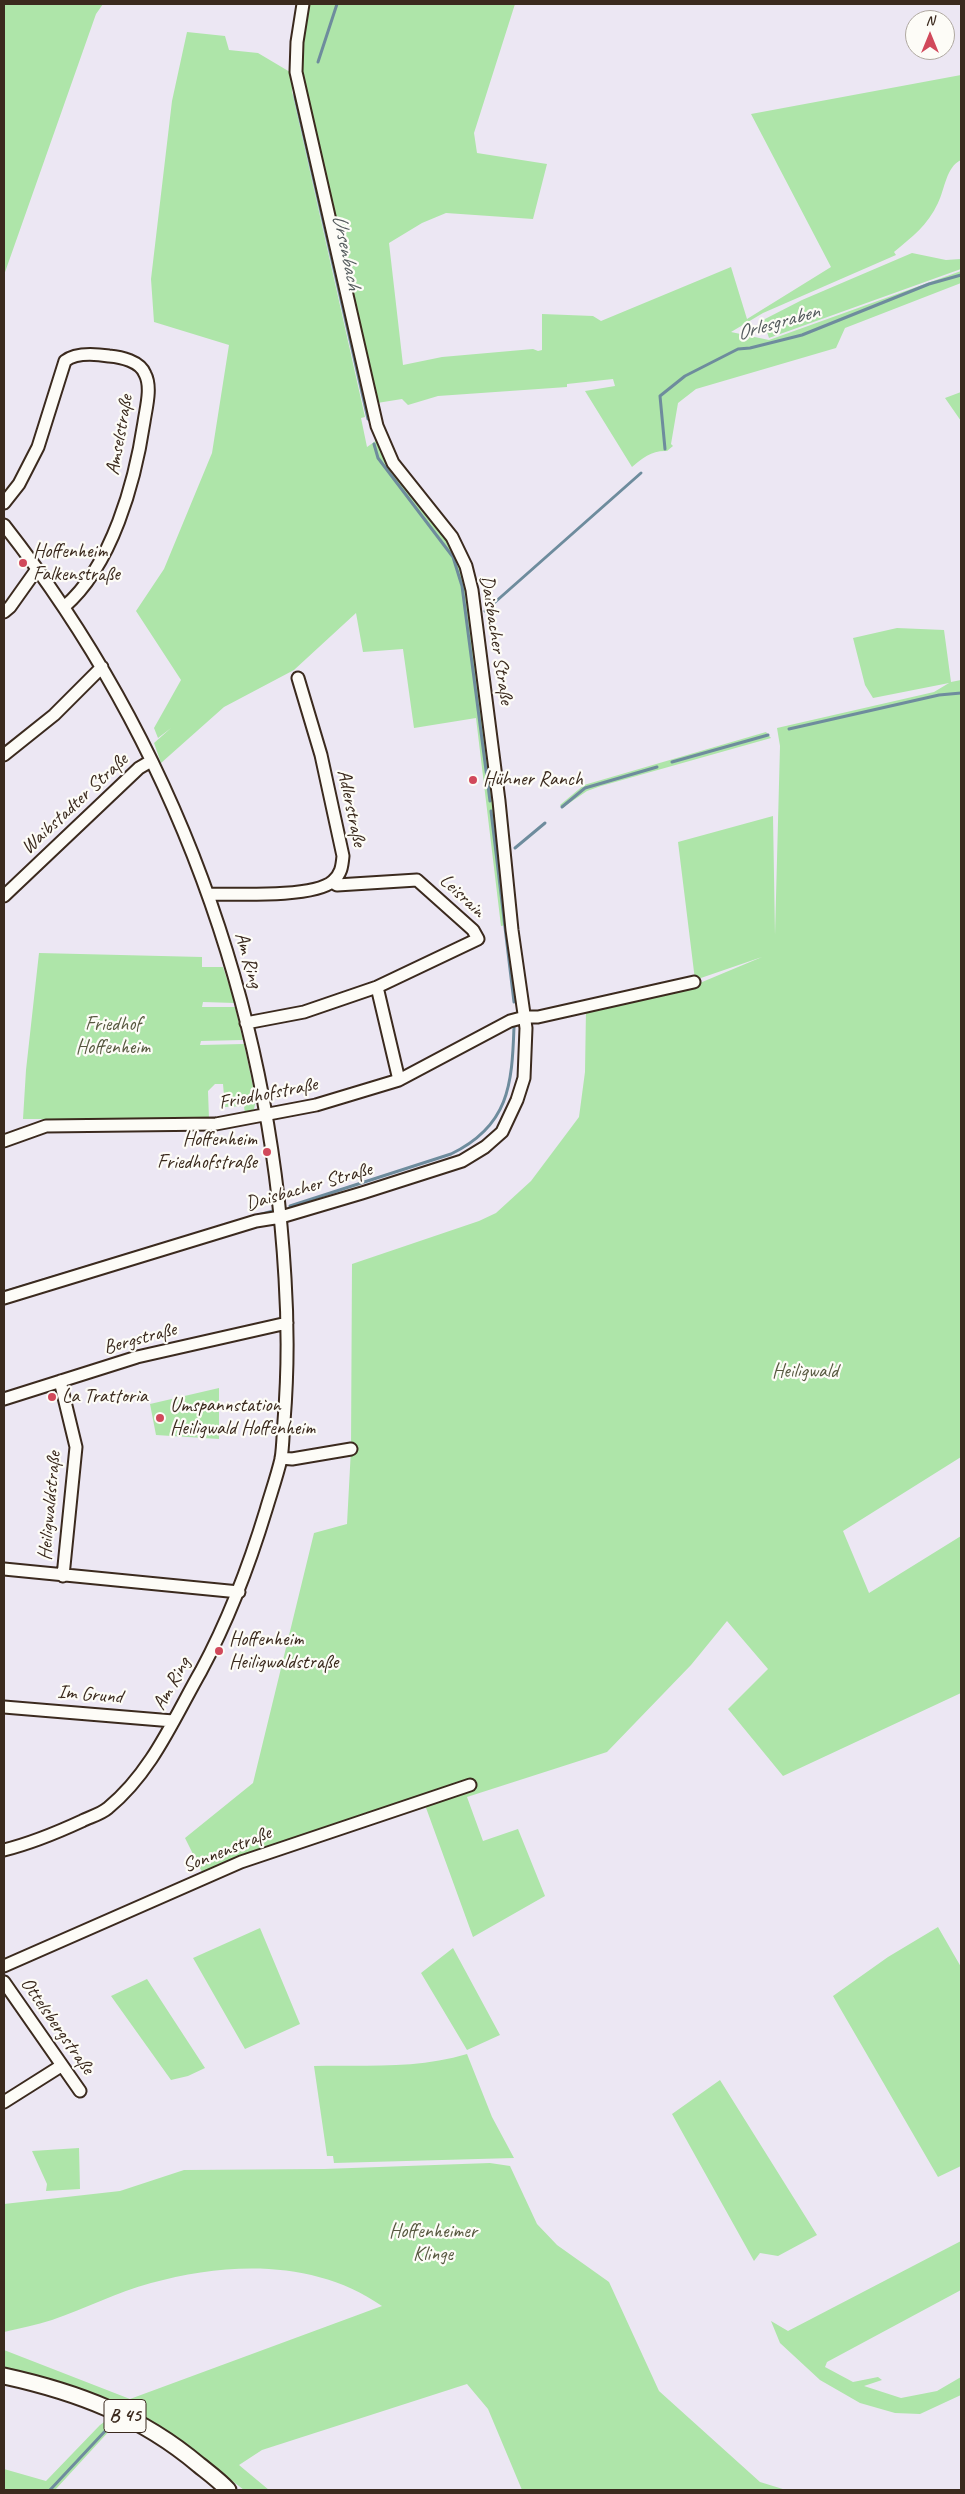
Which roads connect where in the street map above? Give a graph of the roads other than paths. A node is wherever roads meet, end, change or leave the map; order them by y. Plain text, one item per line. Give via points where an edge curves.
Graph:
1 (304, 4) edge
2 (4, 503) edge
3 (4, 525) edge
4 (37, 569) junction
5 (64, 607) junction
6 (4, 612) edge
7 (102, 667) junction
8 (298, 678) dead end
9 (4, 755) edge
10 (151, 761) junction
11 (332, 882) junction
12 (209, 894) junction
13 (4, 896) edge
14 (694, 982) dead end
15 (377, 987) junction
16 (525, 1017) junction
17 (246, 1023) junction
18 (399, 1080) junction
19 (267, 1114) junction
20 (4, 1141) edge
21 (281, 1217) junction
22 (4, 1298) edge
23 (287, 1323) junction
24 (60, 1381) junction
25 (4, 1399) edge
26 (351, 1449) dead end
27 (281, 1458) junction
28 (4, 1569) edge
29 (63, 1576) junction
30 (240, 1592) junction
31 (4, 1707) edge
32 (172, 1721) junction
33 (470, 1785) dead end
34 (4, 1850) edge
35 (4, 1966) edge
36 (4, 1982) edge
37 (61, 2066) junction
38 (80, 2091) dead end
39 (4, 2102) edge
40 (4, 2376) edge
41 (228, 2490) edge

1 - 16 street, Daisbacher Straße via 297,42 296,72 377,426 393,463 452,537 466,566 472,590
2 - 5 street, Amselstraße via 19,484 38,447 65,362 76,356 108,356 140,366 147,380 147,400 136,471 122,512 93,572 79,594
3 - 4 street, Am Ring
4 - 5 street, Am Ring
4 - 6 street
5 - 7 street, Am Ring
7 - 9 street via 54,715
7 - 10 street, Am Ring
8 - 11 street, Adlerstraße via 321,755 343,856 342,871
10 - 12 street, Am Ring
10 - 13 street, Waibstadter Straße via 139,768
11 - 12 street via 319,888 260,895
11 - 15 street, Leisrain via 337,885 417,880 473,930 478,939
12 - 17 street, Am Ring
14 - 16 street via 538,1017
15 - 17 street via 304,1012
15 - 18 street
16 - 18 street, Friedhofstraße via 510,1021
16 - 21 street, Daisbacher Straße via 524,1078 502,1132 485,1147 462,1161
17 - 19 street, Am Ring
18 - 19 street, Friedhofstraße via 316,1105
19 - 20 street, Friedhofstraße via 216,1124 46,1126
19 - 21 street, Am Ring
21 - 22 street, Daisbacher Straße
21 - 23 street, Am Ring
23 - 24 street, Bergstraße via 137,1357
23 - 27 street, Am Ring via 287,1390
24 - 25 street, Bergstraße
24 - 29 street, Heiligwaldstraße via 76,1447
26 - 27 street via 292,1460
27 - 30 street, Am Ring
28 - 29 street, Heiligwaldstraße
29 - 30 street, Heiligwaldstraße
30 - 32 street, Am Ring via 217,1642
31 - 32 street, Im Grund
32 - 34 street, Am Ring via 147,1768 107,1810 37,1842
33 - 35 street, Sonnenstraße via 241,1862
36 - 37 street, Ottelsbergstraße
37 - 38 street, Ottelsbergstraße
37 - 39 street
40 - 41 main road, B 45 via 116,2411 177,2447

